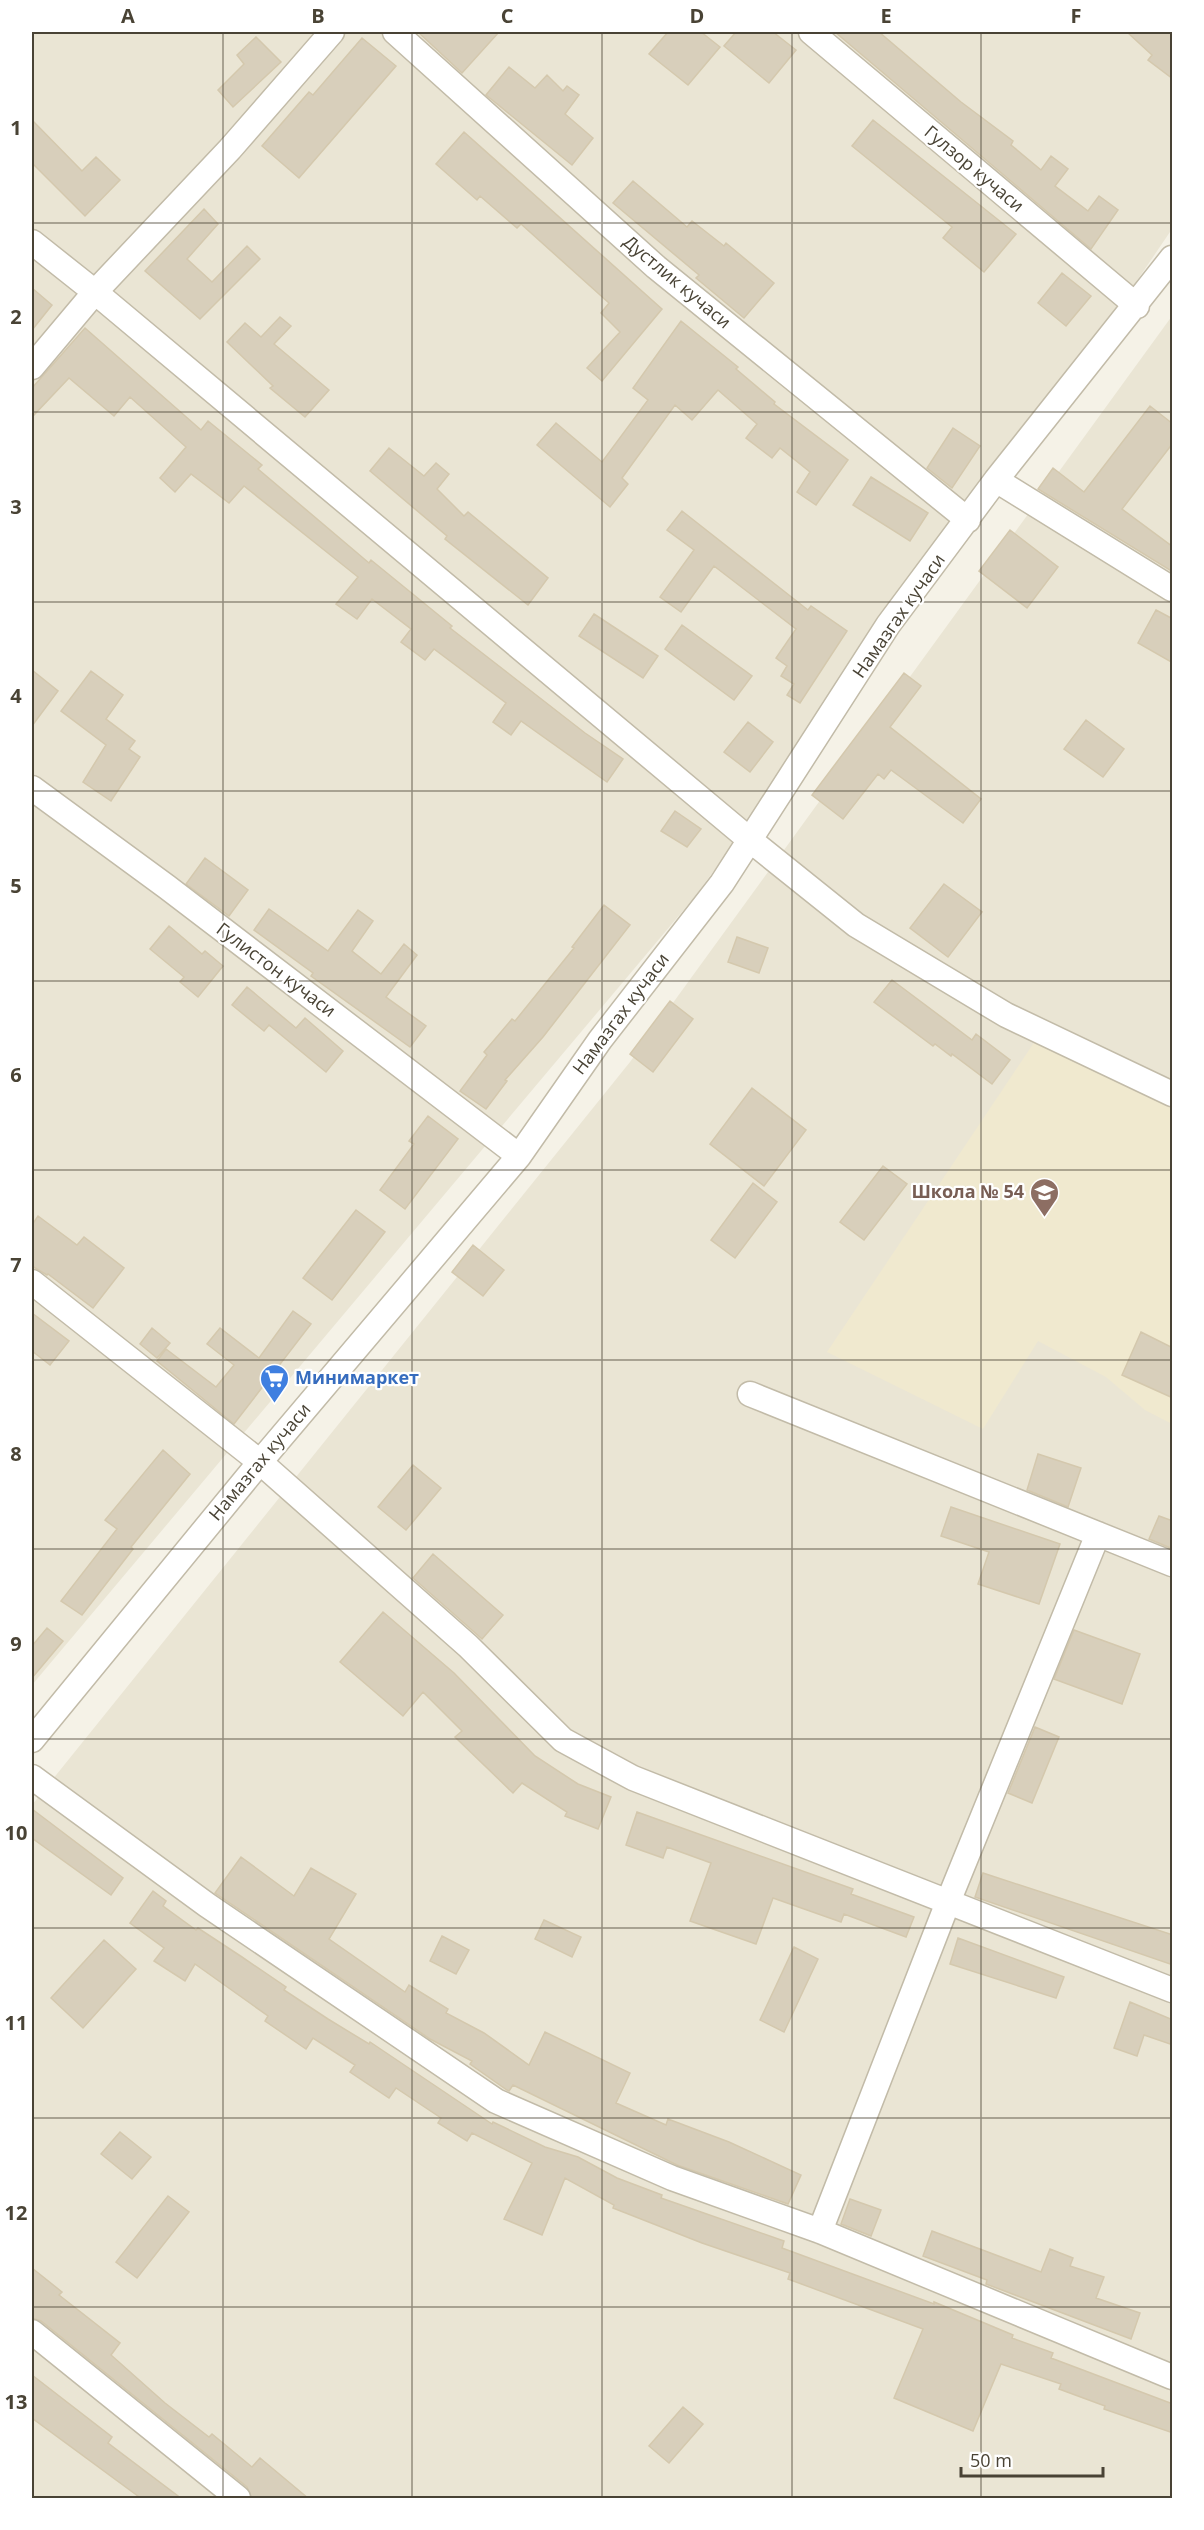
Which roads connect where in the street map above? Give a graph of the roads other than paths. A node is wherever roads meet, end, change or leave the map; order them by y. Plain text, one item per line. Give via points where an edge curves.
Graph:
1 (332, 32) edge
2 (395, 32) edge
3 (811, 32) edge
4 (32, 242) edge
5 (1173, 258) edge
6 (95, 292) junction
7 (1137, 306) junction
8 (32, 367) edge
9 (996, 480) junction
10 (968, 520) junction
11 (1173, 589) edge
12 (32, 788) edge
13 (750, 840) junction
14 (1173, 1094) edge
15 (519, 1156) junction
16 (32, 1282) edge
17 (750, 1394) dead end
18 (260, 1462) junction
19 (1098, 1534) junction
20 (1173, 1564) edge
21 (32, 1740) edge
22 (32, 1777) edge
23 (948, 1902) junction
24 (1173, 1990) edge
25 (820, 2231) junction
26 (32, 2332) edge
27 (1173, 2377) edge
28 (238, 2499) edge

1 - 6 street via 230,149
2 - 10 street, Дустлик кучаси via 656,267
3 - 7 street, Гулзор кучаси
4 - 6 street
5 - 7 street, Намазгах кучаси
6 - 8 street
6 - 13 street
7 - 9 street, Намазгах кучаси
9 - 10 street, Намазгах кучаси
9 - 11 street
10 - 13 street, Намазгах кучаси via 888,626
12 - 15 street, Гулистон кучаси
13 - 14 street via 856,924 1005,1015
13 - 15 street, Намазгах кучаси via 722,883 600,1040
15 - 18 street, Намазгах кучаси
16 - 18 street
17 - 19 street
18 - 21 street, Намазгах кучаси
18 - 23 street via 468,1646 563,1740 633,1778
19 - 20 street
19 - 23 street
22 - 25 street via 207,1905 496,2100 672,2178
23 - 24 street
23 - 25 street
25 - 27 street
26 - 28 street

